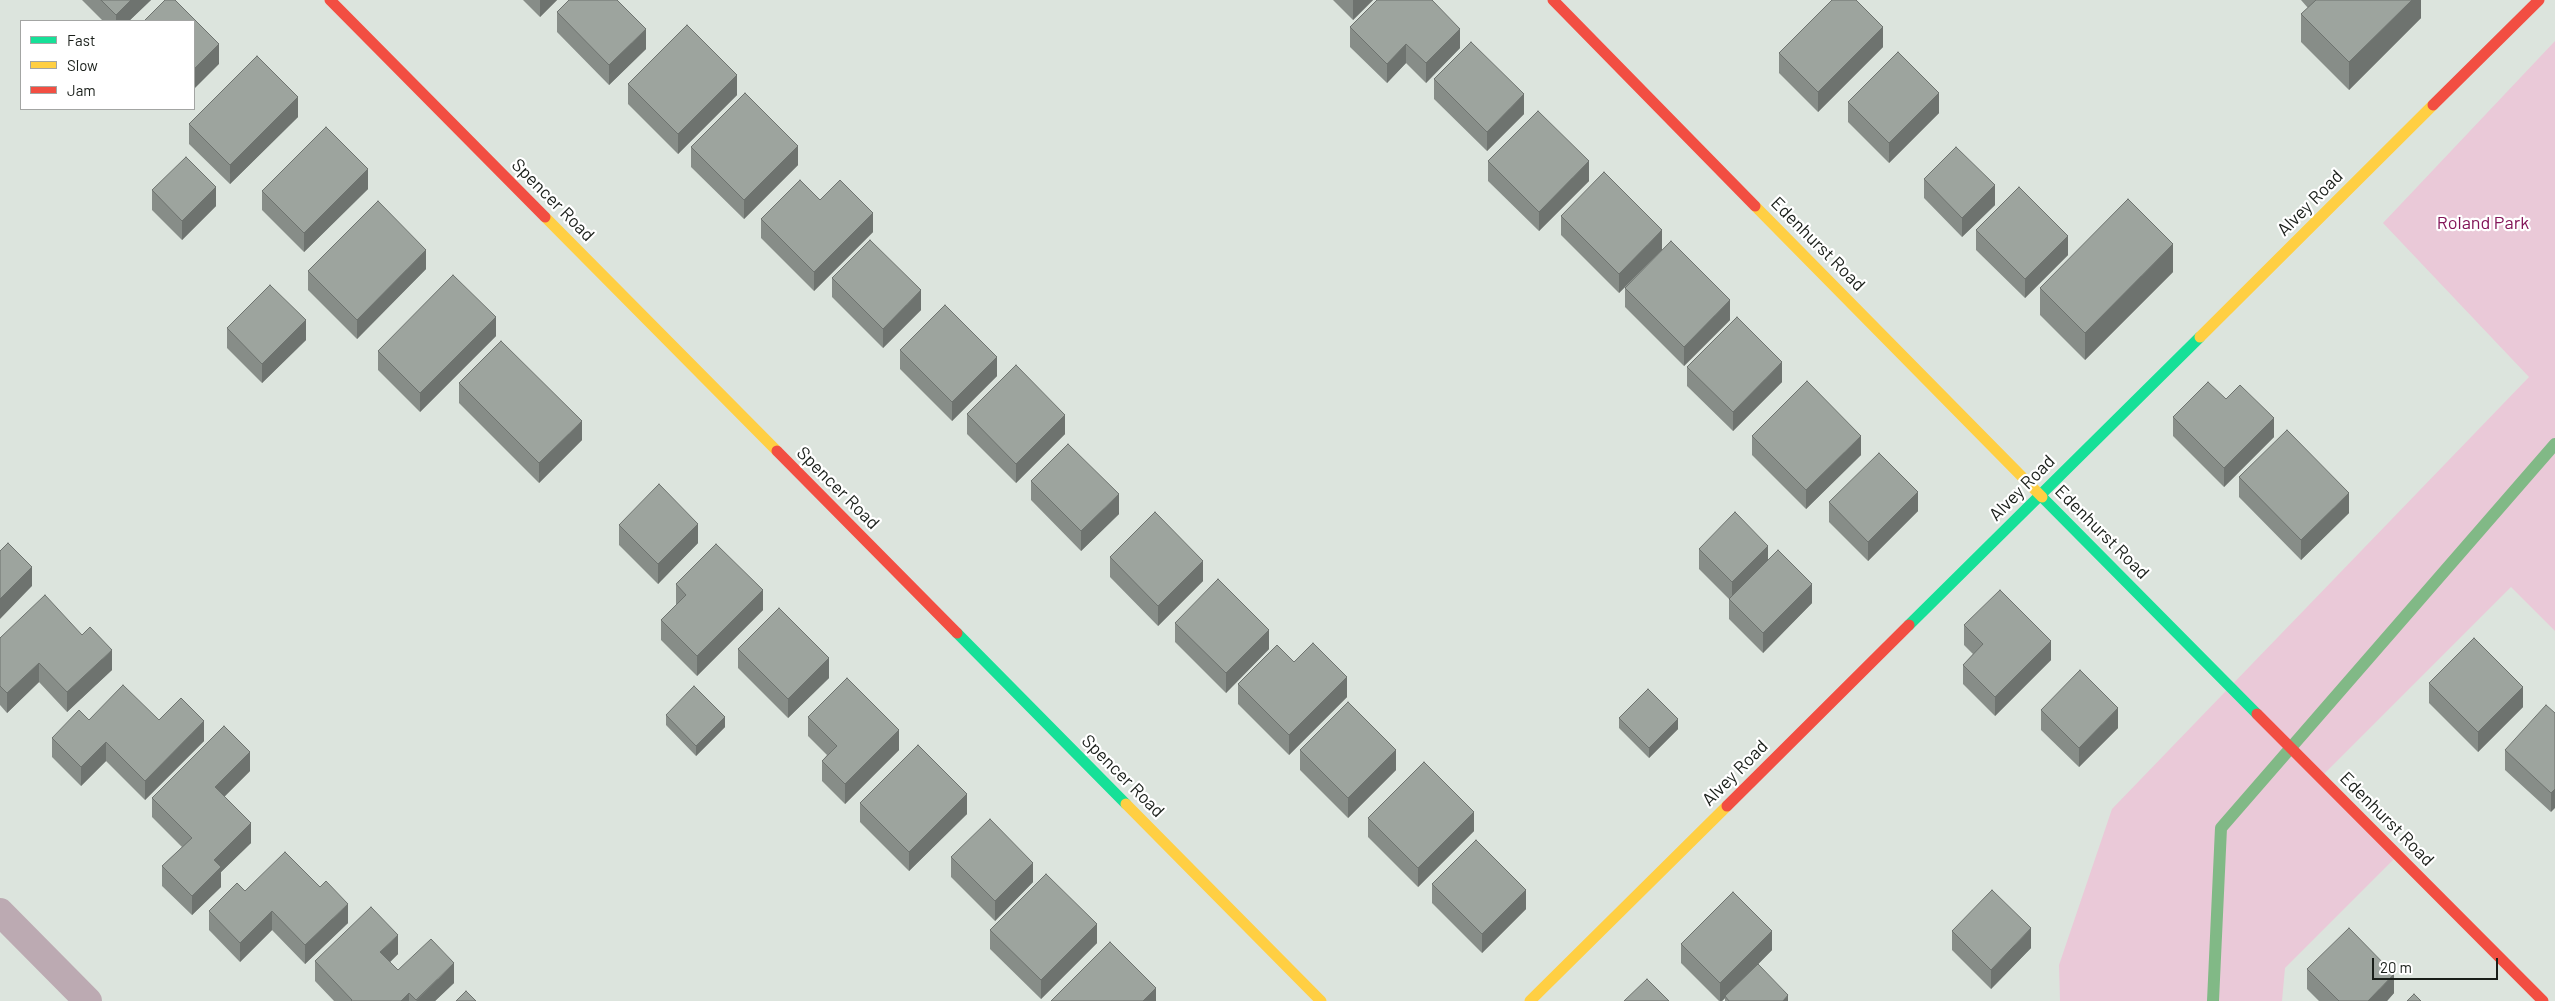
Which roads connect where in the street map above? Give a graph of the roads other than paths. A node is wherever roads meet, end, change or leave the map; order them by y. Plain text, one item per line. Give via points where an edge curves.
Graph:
1 (330, 0) edge
2 (1553, 0) edge
3 (2540, 0) edge
4 (2040, 495) junction
5 (0, 912) edge
6 (88, 1001) edge
7 (1321, 1001) edge
8 (1530, 1001) edge
9 (2543, 1001) edge

1 - 7 street, Spencer Road
2 - 4 street, Edenhurst Road
3 - 4 street, Alvey Road
4 - 8 street, Alvey Road
4 - 9 street, Edenhurst Road
5 - 6 street

